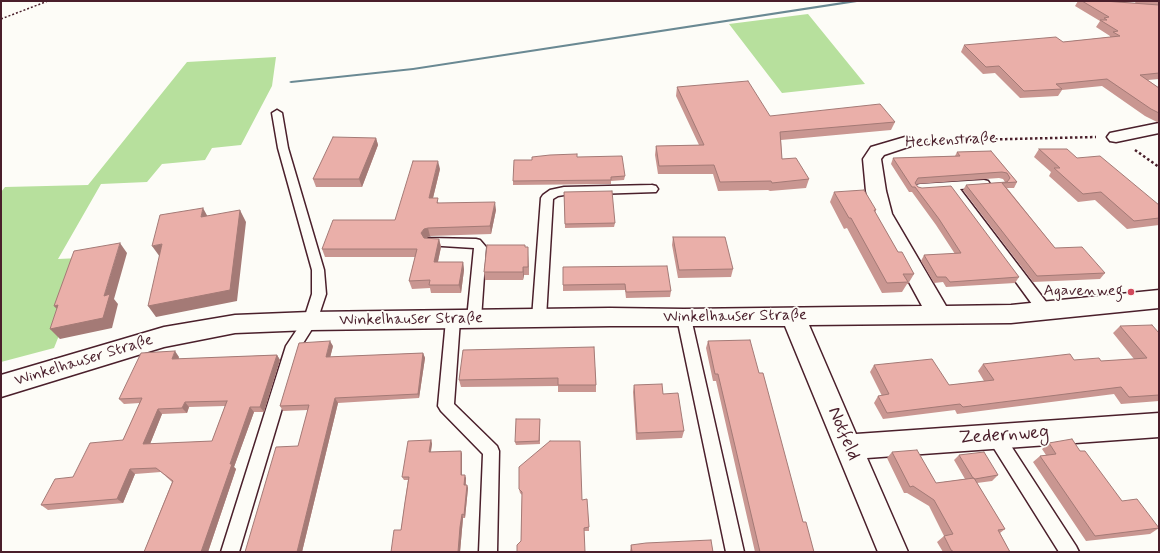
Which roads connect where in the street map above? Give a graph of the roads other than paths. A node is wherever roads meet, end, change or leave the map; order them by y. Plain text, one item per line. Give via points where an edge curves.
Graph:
1 (277, 113) dead end
2 (1159, 128) edge
3 (1116, 137) road end
4 (905, 142) road end
5 (992, 184) edge
6 (952, 186) junction
7 (920, 188) edge
8 (652, 189) dead end
9 (430, 242) edge
10 (1159, 299) edge
11 (1045, 311) junction
12 (939, 315) junction
13 (794, 316) junction
14 (539, 318) junction
15 (684, 318) junction
16 (464, 319) junction
17 (310, 321) junction
18 (1, 386) edge
19 (1159, 425) edge
20 (996, 437) junction
21 (849, 447) junction
22 (230, 552) edge
23 (488, 552) edge
24 (735, 552) edge
25 (893, 552) edge
26 (1070, 552) edge

1 - 17 lane via 283,148 318,270 319,294
2 - 3 street
4 - 12 street, Heckenstraße via 877,151 872,158 876,191 882,214
5 - 6 lane
6 - 7 lane
6 - 11 lane
8 - 14 lane via 564,191 547,198
9 - 16 lane via 476,243 480,247
10 - 11 street, Winkelhauser Straße
11 - 12 street, Winkelhauser Straße
12 - 13 street, Winkelhauser Straße
13 - 15 street, Winkelhauser Straße
13 - 21 street, Notfeld
14 - 15 street, Winkelhauser Straße
14 - 16 street, Winkelhauser Straße
15 - 24 lane
16 - 17 street, Winkelhauser Straße
16 - 23 lane via 446,406 491,452
17 - 18 street, Winkelhauser Straße via 236,324 164,337
17 - 22 lane via 293,346
19 - 20 street, Zedernweg
20 - 21 street, Zedernweg
20 - 26 lane
21 - 25 street, Notfeld

